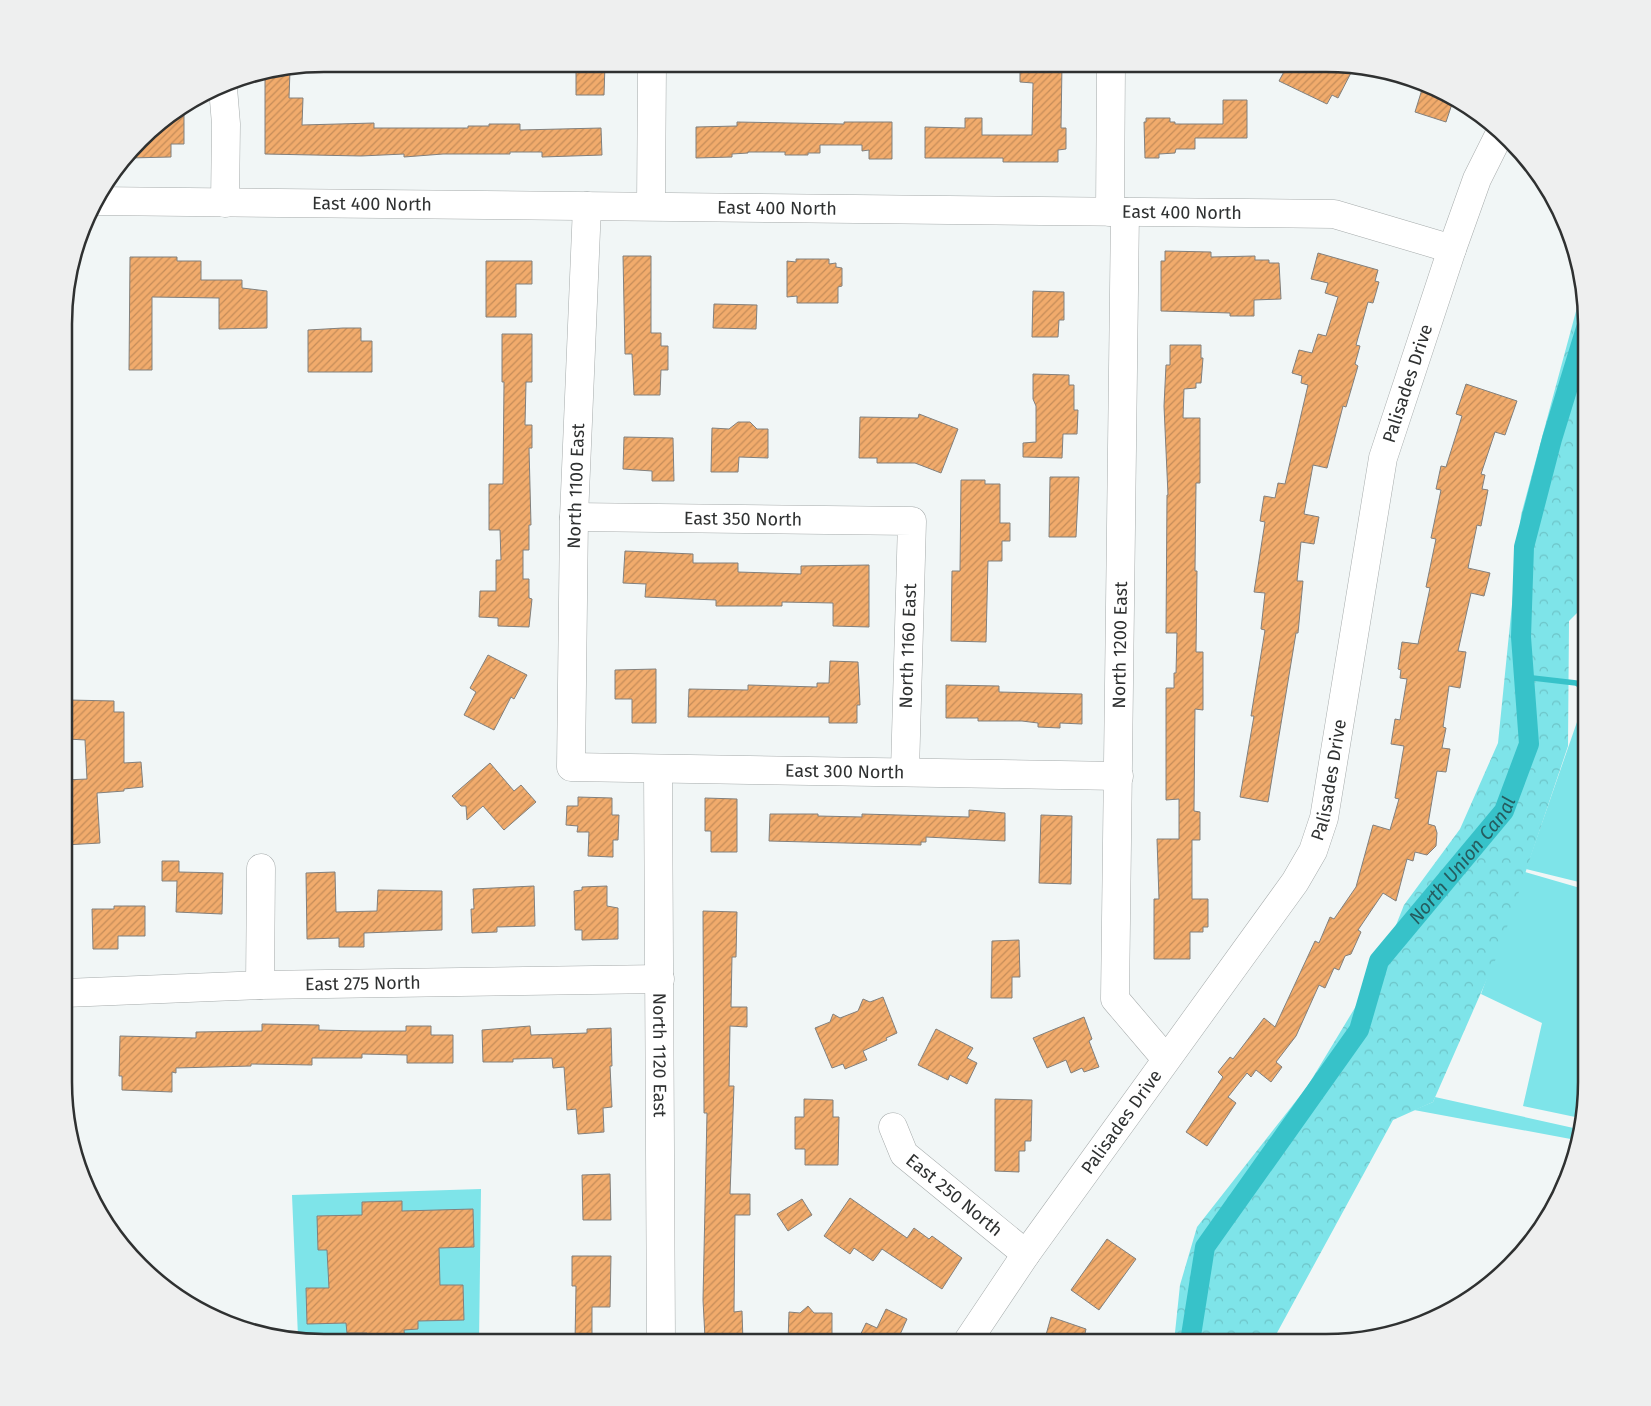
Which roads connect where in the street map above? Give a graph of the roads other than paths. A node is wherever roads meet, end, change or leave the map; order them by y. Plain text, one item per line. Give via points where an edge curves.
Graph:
1 (652, 72) edge
2 (1111, 72) edge
3 (224, 94) edge
4 (1497, 139) edge
5 (105, 201) edge
6 (225, 203) junction
7 (587, 206) junction
8 (651, 206) junction
9 (1118, 212) junction
10 (1452, 250) junction
11 (574, 518) junction
12 (912, 522) joint
13 (571, 767) joint
14 (658, 769) junction
15 (905, 771) junction
16 (1119, 776) junction
17 (261, 868) dead end
18 (660, 979) junction
19 (260, 986) junction
20 (72, 993) edge
21 (1166, 1059) junction
22 (893, 1128) dead end
23 (1026, 1254) junction
24 (661, 1334) edge
25 (972, 1334) edge

1 - 8 street
2 - 9 street, North 1200 East
3 - 6 street
4 - 10 street, Palisades Drive via 1477,179
5 - 6 street, East 400 North
6 - 7 street, East 400 North
7 - 8 street, East 400 North
7 - 11 street, North 1100 East
8 - 9 street, East 400 North
9 - 10 street, East 400 North via 1334,214
9 - 16 street, North 1200 East
10 - 21 street, Palisades Drive via 1383,458 1324,818 1313,851 1295,882
11 - 12 street, East 350 North
11 - 13 street, North 1100 East
12 - 15 street, North 1160 East
13 - 14 street, East 300 North
14 - 15 street, East 300 North
14 - 18 street, North 1120 East
15 - 16 street, East 300 North
16 - 21 street, North 1200 East via 1115,999
17 - 19 street
18 - 19 street, East 275 North
18 - 24 street, North 1120 East
19 - 20 street, East 275 North
21 - 23 street, Palisades Drive
22 - 23 street, East 250 North via 904,1154
23 - 25 street, Palisades Drive

